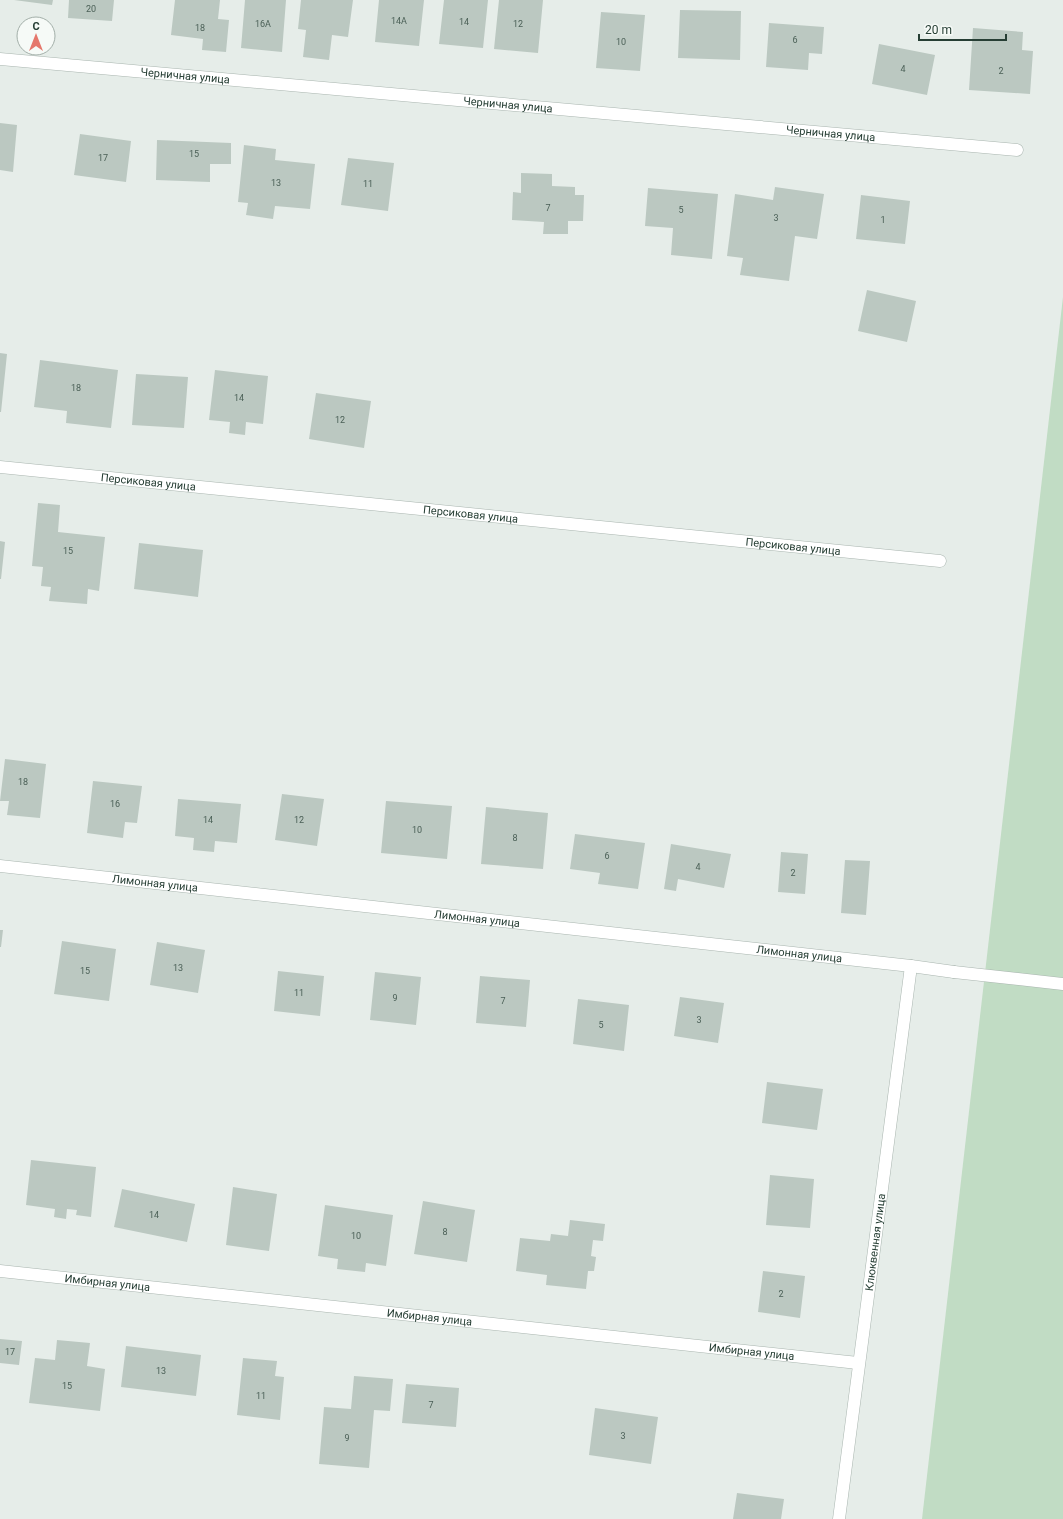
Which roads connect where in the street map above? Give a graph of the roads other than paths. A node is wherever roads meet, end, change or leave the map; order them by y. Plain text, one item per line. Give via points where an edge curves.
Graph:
1 (0, 59) edge
2 (1017, 150) dead end
3 (0, 467) edge
4 (940, 561) dead end
5 (0, 866) edge
6 (911, 966) junction
7 (1063, 984) edge
8 (0, 1271) edge
9 (858, 1364) junction
10 (839, 1519) edge

1 - 2 street, Черничная улица
3 - 4 street, Персиковая улица
5 - 6 street, Лимонная улица
6 - 7 street, Лимонная улица
6 - 9 street, Клюквенная улица
8 - 9 street, Имбирная улица
9 - 10 street, Клюквенная улица

